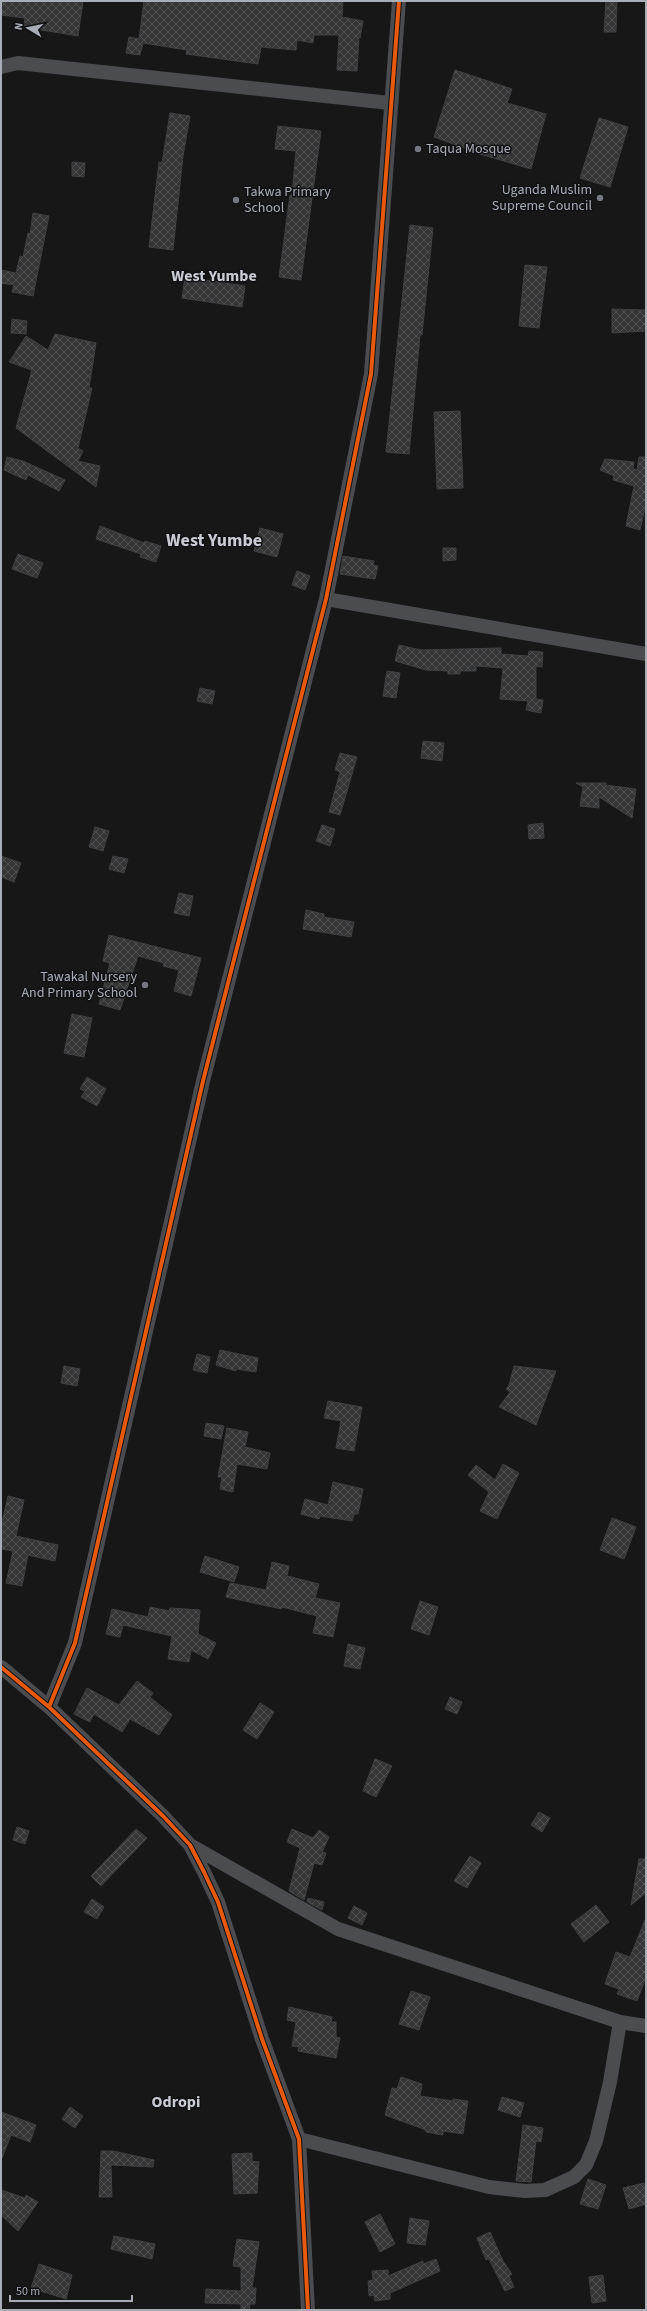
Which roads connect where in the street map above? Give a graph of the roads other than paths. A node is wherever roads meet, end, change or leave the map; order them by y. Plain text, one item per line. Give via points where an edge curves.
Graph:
1 (399, 1) edge
2 (1, 67) edge
3 (390, 103) junction
4 (326, 599) junction
5 (646, 654) edge
6 (1, 1667) edge
7 (49, 1708) junction
8 (190, 1845) junction
9 (620, 2022) junction
10 (646, 2026) edge
11 (299, 2139) junction
12 (308, 2310) edge

1 - 3 street
2 - 3 street via 18,63
3 - 4 street via 371,374
4 - 5 street
4 - 7 street via 203,1081 76,1643
6 - 7 street
7 - 8 street
8 - 9 street via 338,1929
8 - 11 street via 218,1902 262,2039
9 - 10 street
9 - 11 street via 610,2082 596,2141 586,2165 574,2177 545,2190 525,2191 489,2187
11 - 12 street

